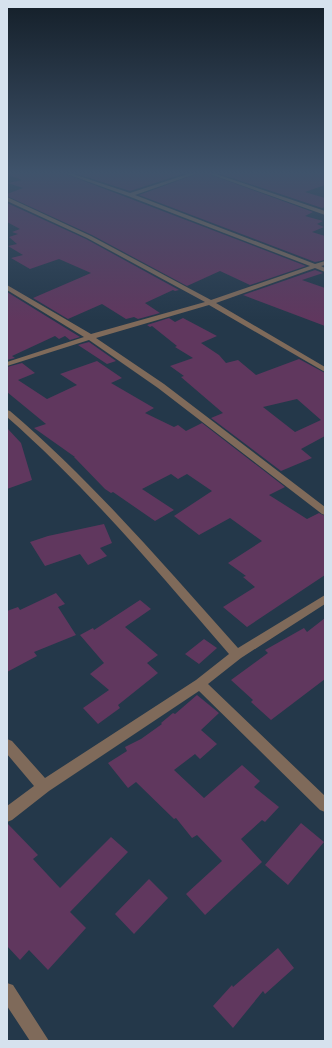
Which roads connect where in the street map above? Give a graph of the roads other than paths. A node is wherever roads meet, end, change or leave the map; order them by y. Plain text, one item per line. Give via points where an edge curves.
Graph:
1 (60, 222) edge
2 (200, 222) edge
3 (325, 263) edge
4 (315, 266) junction
5 (325, 270) edge
6 (7, 287) edge
7 (211, 302) junction
8 (90, 337) junction
9 (7, 364) edge
10 (325, 370) edge
11 (7, 413) edge
12 (325, 512) edge
13 (325, 599) edge
14 (238, 655) junction
15 (200, 684) junction
16 (7, 745) edge
17 (44, 787) junction
18 (325, 805) edge
19 (7, 815) edge
20 (7, 991) edge
21 (40, 1041) edge

1 - 7 street
2 - 4 street
3 - 4 street
4 - 5 street
4 - 7 street
6 - 8 street
7 - 8 street
7 - 10 street
8 - 9 street
8 - 12 street via 161,386
11 - 14 street via 35,436 88,488
13 - 14 street
14 - 15 street
15 - 17 street
15 - 18 street
16 - 17 street
17 - 19 street
20 - 21 street

